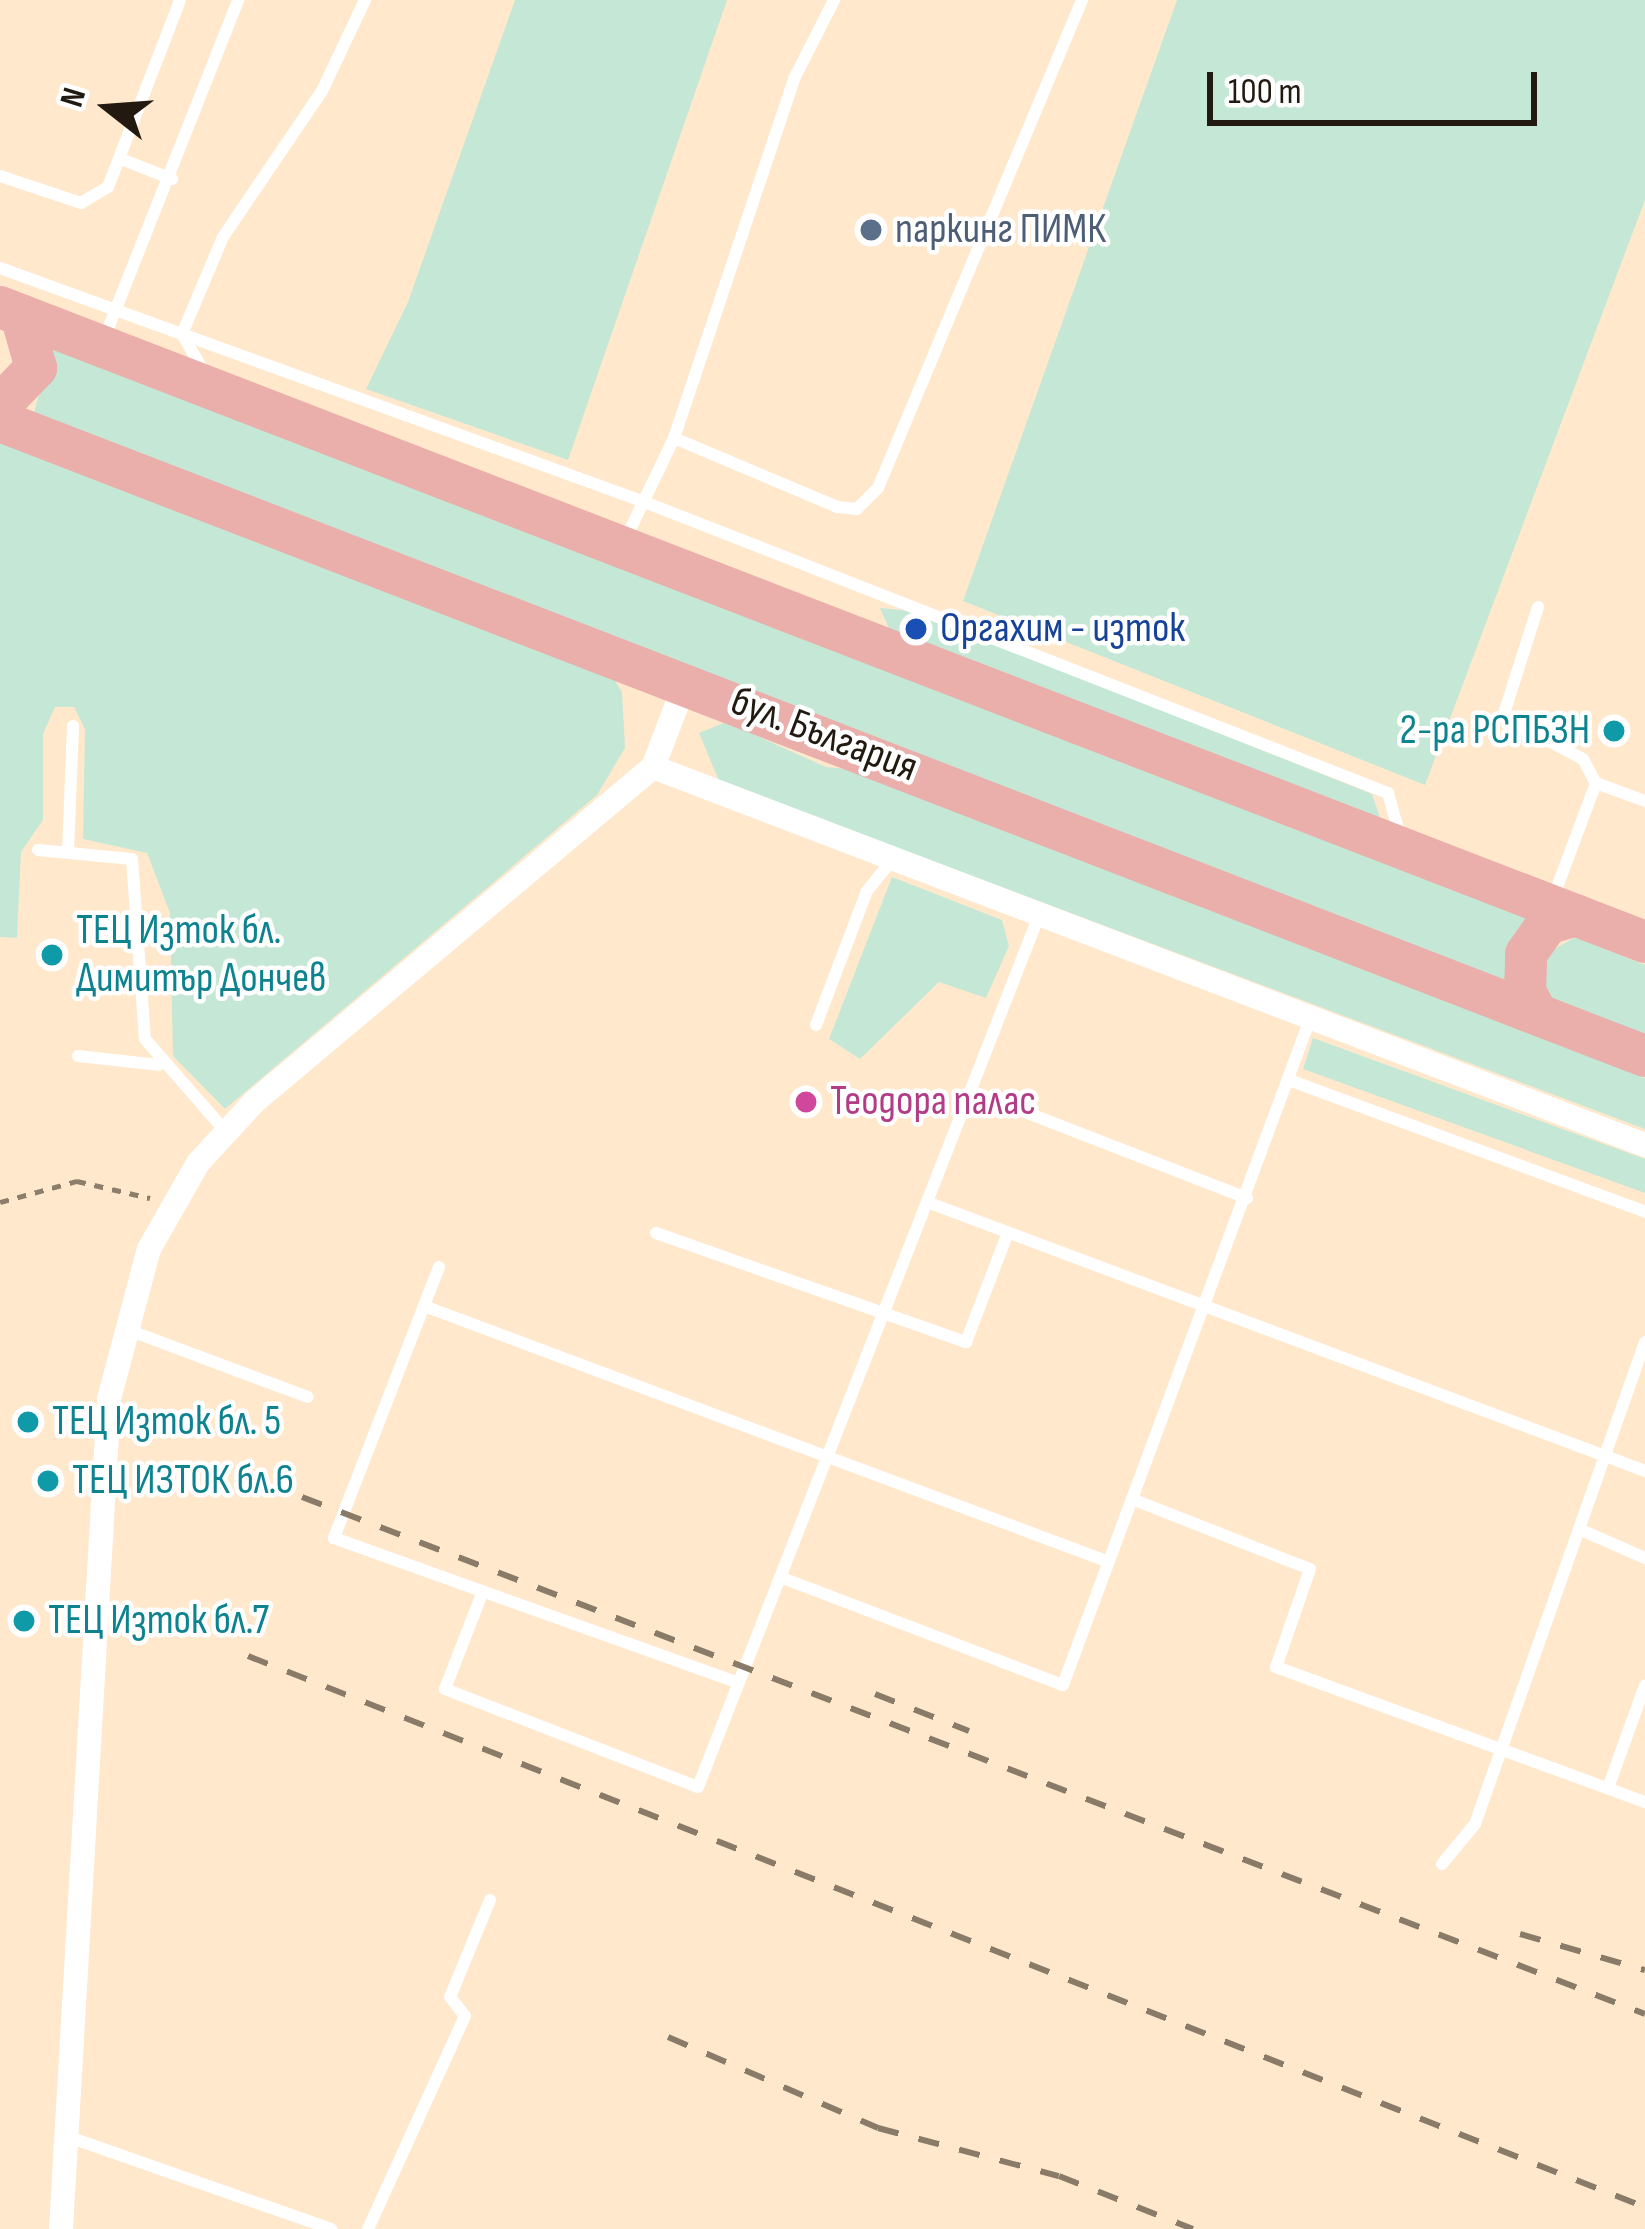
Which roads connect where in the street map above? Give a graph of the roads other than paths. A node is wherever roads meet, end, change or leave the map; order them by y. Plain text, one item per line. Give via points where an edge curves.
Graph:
1 (181, 0) edge
2 (238, 0) edge
3 (364, 0) edge
4 (835, 0) edge
5 (1082, 0) edge
6 (121, 159) junction
7 (0, 176) edge
8 (172, 179) junction
9 (5, 288) edge
10 (108, 327) junction
11 (182, 334) junction
12 (213, 387) junction
13 (0, 404) edge
14 (338, 415) junction
15 (0, 421) edge
16 (674, 438) junction
17 (642, 502) junction
18 (622, 546) junction
19 (1538, 607) dead end
20 (686, 681) junction
21 (73, 726) dead end
22 (653, 767) junction
23 (1596, 783) junction
24 (1645, 801) edge
25 (1399, 849) junction
26 (38, 850) dead end
27 (68, 851) junction
28 (891, 861) junction
29 (1563, 910) junction
30 (1038, 918) junction
31 (1645, 942) edge
32 (1538, 1014) junction
33 (1310, 1019) junction
34 (816, 1025) dead end
35 (78, 1056) dead end
36 (1645, 1056) edge
37 (159, 1065) junction
38 (1288, 1080) junction
39 (971, 1091) junction
40 (226, 1132) junction
41 (1645, 1145) edge
42 (1247, 1198) junction
43 (927, 1202) junction
44 (1645, 1212) edge
45 (656, 1233) dead end
46 (1007, 1235) junction
47 (439, 1267) dead end
48 (424, 1306) junction
49 (1205, 1310) junction
50 (883, 1317) junction
51 (122, 1328) junction
52 (1645, 1342) edge
53 (308, 1396) dead end
54 (1606, 1456) junction
55 (828, 1457) junction
56 (1645, 1471) edge
57 (1132, 1499) junction
58 (1579, 1529) junction
59 (1645, 1558) edge
60 (1109, 1562) junction
61 (780, 1576) junction
62 (483, 1591) junction
63 (738, 1683) junction
64 (1645, 1685) edge
65 (1498, 1749) junction
66 (1608, 1789) junction
67 (1645, 1802) edge
68 (1442, 1864) dead end
69 (490, 1900) dead end
70 (65, 2136) junction
71 (61, 2229) edge
72 (331, 2229) edge
73 (368, 2229) edge

1 - 6 lane
2 - 8 lane
3 - 11 lane via 322,91 223,237
4 - 16 lane via 794,80
5 - 16 lane via 878,488 856,508 837,508
6 - 7 lane via 108,187 81,203
6 - 8 lane
8 - 10 lane
9 - 10 highway
9 - 13 highway via 36,368
10 - 11 lane
10 - 12 highway
11 - 12 lane
11 - 14 lane
12 - 14 highway
14 - 17 lane
14 - 18 highway
15 - 20 highway, бул. България
16 - 17 lane
17 - 18 lane
17 - 25 lane via 1388,794
18 - 25 highway
19 - 23 lane via 1503,717 1583,759
20 - 22 street
20 - 32 highway, бул. България
21 - 27 lane
22 - 28 street
22 - 40 street
23 - 24 lane
23 - 29 lane
25 - 29 highway
26 - 27 lane
27 - 37 lane via 117,854 137,870 146,1040
28 - 30 street
28 - 34 lane via 867,891
29 - 31 highway
29 - 32 highway via 1526,954 1525,991
30 - 33 street
30 - 39 lane
32 - 36 highway, бул. България
33 - 38 lane
33 - 41 street
35 - 37 lane
37 - 40 lane
38 - 42 lane
38 - 44 lane
39 - 42 lane
39 - 43 lane
40 - 51 street via 171,1204
42 - 49 lane
43 - 46 lane
43 - 50 lane
45 - 50 lane
46 - 49 lane
46 - 50 lane via 966,1342
47 - 48 lane
48 - 55 lane
48 - 62 lane via 334,1538
49 - 54 lane
49 - 57 lane
50 - 55 lane
51 - 53 lane
51 - 70 street via 104,1462
52 - 54 lane
54 - 56 lane
54 - 58 lane
55 - 60 lane
55 - 61 lane
57 - 60 lane
57 - 65 lane via 1310,1569 1276,1667
58 - 59 lane
58 - 65 lane
60 - 61 lane via 1063,1685
61 - 63 lane
62 - 63 lane
62 - 63 lane via 445,1689 698,1787
64 - 66 lane
65 - 66 lane
65 - 68 lane via 1466,1842
66 - 67 lane
69 - 73 lane via 450,1997 465,2016
70 - 71 street
70 - 72 lane

